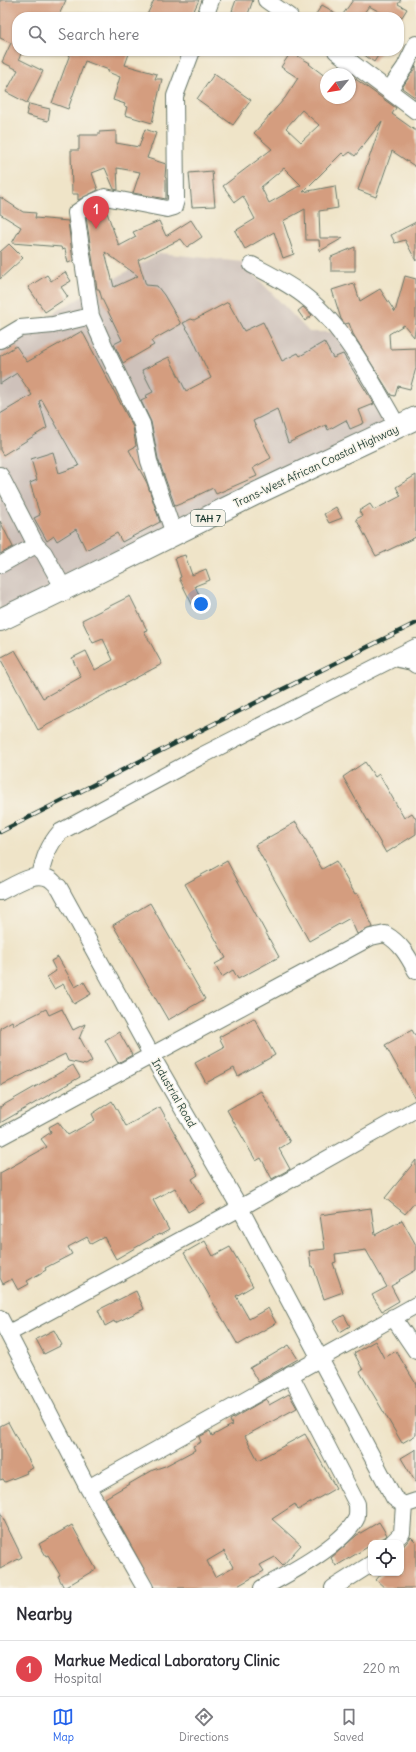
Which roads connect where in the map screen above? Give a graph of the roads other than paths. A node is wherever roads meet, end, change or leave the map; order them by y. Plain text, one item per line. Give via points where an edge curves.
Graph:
1 (212, 0) edge
2 (266, 0) edge
3 (207, 12) edge
4 (283, 12) edge
5 (416, 44) edge
6 (190, 56) edge
7 (343, 56) edge
8 (388, 90) junction
9 (416, 111) edge
10 (252, 265) dead end
11 (91, 316) junction
12 (0, 340) edge
13 (407, 422) edge
14 (0, 475) edge
15 (174, 534) junction
16 (36, 545) junction
17 (0, 565) edge
18 (64, 589) junction
19 (0, 620) edge
20 (416, 647) edge
21 (394, 658) junction
22 (416, 666) edge
23 (40, 876) junction
24 (0, 892) edge
25 (416, 971) edge
26 (152, 1056) junction
27 (416, 1109) edge
28 (0, 1137) edge
29 (240, 1208) junction
30 (416, 1305) edge
31 (0, 1318) edge
32 (393, 1318) junction
33 (9, 1333) junction
34 (416, 1351) edge
35 (320, 1358) junction
36 (290, 1374) junction
37 (88, 1488) junction
38 (410, 1503) edge
39 (395, 1540) edge
40 (368, 1566) edge
41 (145, 1588) edge
42 (262, 1588) edge
43 (333, 1588) edge

1 - 3 street
2 - 4 street
5 - 8 street via 405,67
6 - 11 street via 175,96 174,206 167,209 105,197 76,213
7 - 8 street
8 - 9 street
10 - 13 street via 290,285 327,317
11 - 12 street via 53,326 20,328
11 - 15 street via 142,424 149,461
13 - 15 highway, Trans-West African Coastal Highway / TAH 7
14 - 16 street
15 - 18 highway, Trans-West African Coastal Highway / TAH 7
16 - 17 street
16 - 18 street via 44,553
18 - 19 highway, Trans-West African Coastal Highway / TAH 7
20 - 21 street
21 - 22 street via 412,662
21 - 23 street via 203,755 60,832 45,855
23 - 24 street via 29,878
23 - 26 street, Industrial Road via 50,878 59,887
25 - 26 street via 396,940 385,934 371,937
26 - 28 street
26 - 29 street, Industrial Road
27 - 29 street
29 - 33 street
29 - 35 street, Industrial Road
30 - 32 street
31 - 33 street
32 - 34 street
32 - 35 street
33 - 37 street
35 - 36 street
35 - 38 street, Industrial Road via 394,1498
36 - 37 street
36 - 42 street via 357,1504 357,1518 346,1533 305,1564
37 - 41 street
38 - 39 street via 402,1533
40 - 43 street

